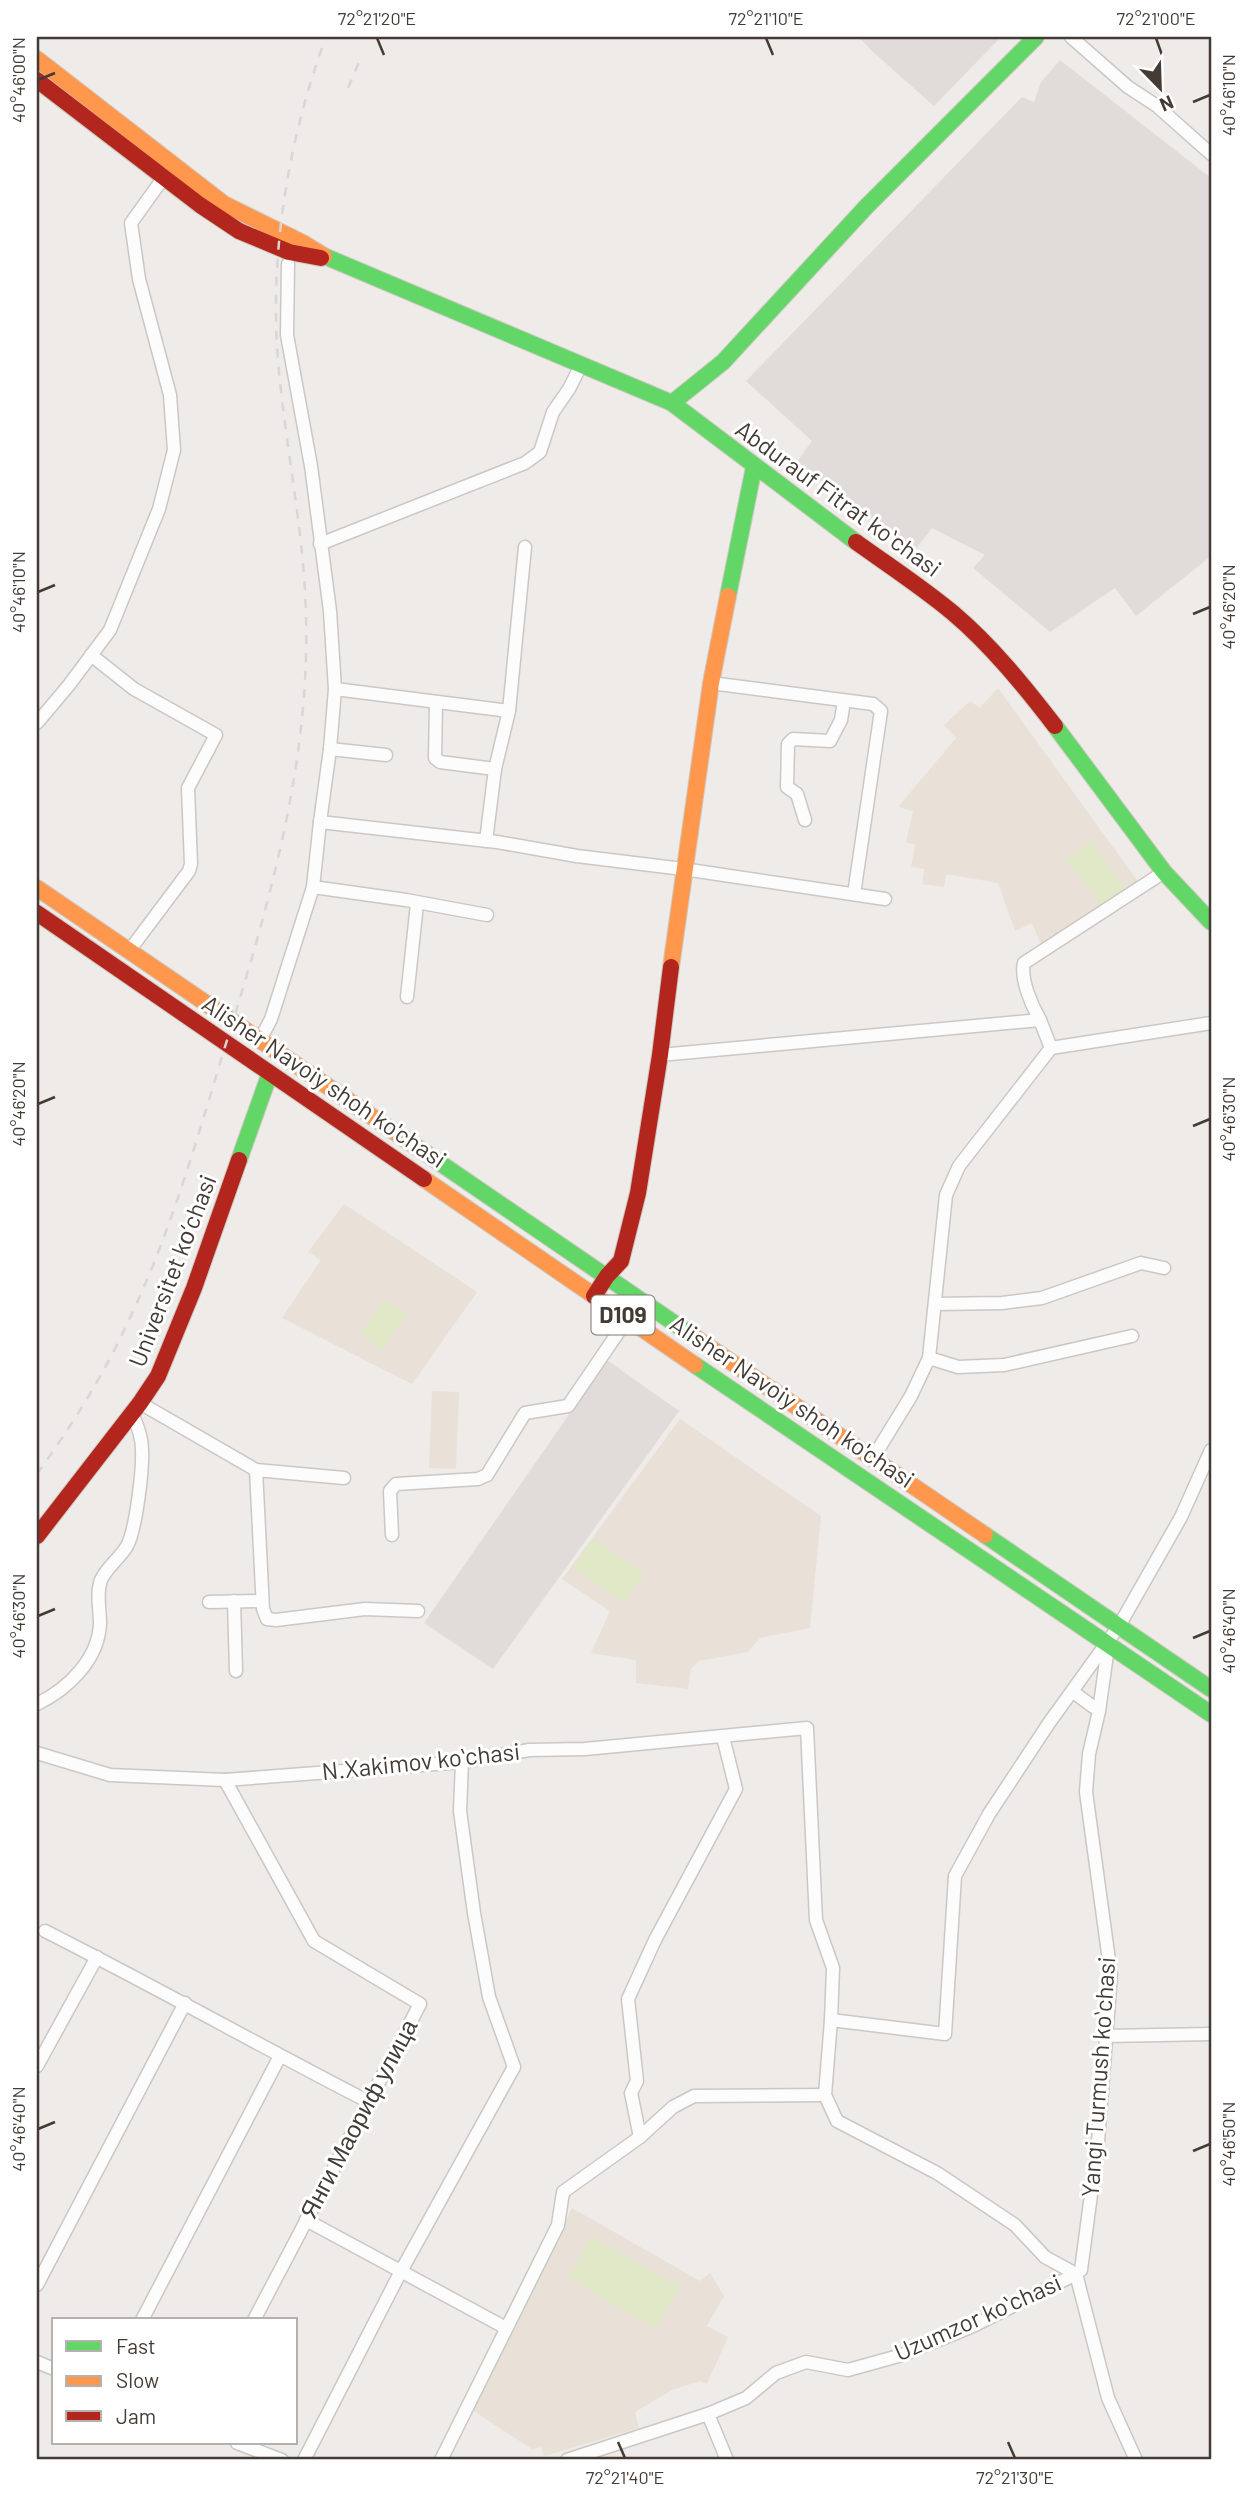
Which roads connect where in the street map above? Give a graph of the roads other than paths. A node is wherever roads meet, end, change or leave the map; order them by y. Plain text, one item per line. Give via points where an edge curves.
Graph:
1 (1036, 37) edge
2 (1071, 37) edge
3 (37, 59) edge
4 (37, 80) edge
5 (1211, 154) edge
6 (169, 170) junction
7 (288, 264) dead end
8 (581, 365) junction
9 (672, 403) junction
10 (754, 467) junction
11 (320, 544) junction
12 (525, 547) dead end
13 (92, 655) junction
14 (711, 683) junction
15 (335, 689) junction
16 (844, 701) junction
17 (436, 702) junction
18 (509, 711) junction
19 (37, 723) edge
20 (330, 749) junction
21 (386, 755) dead end
22 (495, 769) junction
23 (805, 820) dead end
24 (320, 822) junction
25 (486, 841) junction
26 (683, 869) junction
27 (1164, 872) junction
28 (313, 887) junction
29 (37, 888) edge
30 (854, 894) junction
31 (885, 899) dead end
32 (417, 904) junction
33 (37, 913) edge
34 (487, 915) dead end
35 (1211, 922) edge
36 (130, 951) junction
37 (407, 997) dead end
38 (1040, 1020) junction
39 (1211, 1023) edge
40 (260, 1040) junction
41 (1051, 1048) junction
42 (660, 1055) junction
43 (270, 1073) junction
44 (490, 1197) junction
45 (477, 1215) junction
46 (1164, 1268) dead end
47 (607, 1276) junction
48 (594, 1296) junction
49 (935, 1304) junction
50 (628, 1318) junction
51 (1132, 1336) dead end
52 (929, 1357) junction
53 (136, 1409) junction
54 (807, 1413) junction
55 (795, 1431) junction
56 (1211, 1450) edge
57 (873, 1458) junction
58 (256, 1470) junction
59 (344, 1478) dead end
60 (392, 1535) dead end
61 (37, 1536) edge
62 (992, 1539) junction
63 (1018, 1557) junction
64 (979, 1558) junction
65 (1006, 1576) junction
66 (233, 1601) junction
67 (262, 1601) junction
68 (209, 1602) dead end
69 (418, 1611) dead end
70 (1119, 1626) junction
71 (1108, 1643) junction
72 (236, 1671) dead end
73 (1211, 1689) edge
74 (1073, 1692) junction
75 (37, 1704) edge
76 (1099, 1711) junction
77 (1211, 1714) edge
78 (723, 1737) junction
79 (37, 1753) edge
80 (461, 1762) junction
81 (225, 1780) junction
82 (45, 1930) dead end
83 (97, 1957) junction
84 (185, 2003) junction
85 (831, 2020) junction
86 (1211, 2034) edge
87 (1106, 2036) junction
88 (280, 2056) junction
89 (37, 2066) edge
90 (825, 2095) junction
91 (369, 2102) junction
92 (640, 2137) junction
93 (306, 2220) junction
94 (400, 2273) junction
95 (1076, 2274) junction
96 (37, 2285) edge
97 (143, 2318) edge
98 (255, 2318) edge
99 (506, 2328) junction
100 (708, 2414) junction
101 (240, 2444) edge
102 (282, 2460) edge
103 (304, 2460) edge
104 (441, 2460) edge
105 (567, 2460) edge
106 (727, 2460) edge
107 (1136, 2460) edge

1 - 9 main road via 866,207 723,362
2 - 5 street
3 - 6 main road, Abdurauf Fitrat koʻchasi
4 - 6 main road, Abdurauf Fitrat koʻchasi
6 - 8 main road, Abdurauf Fitrat koʻchasi via 328,259
6 - 13 street via 131,223 139,279 170,396 174,450 159,509 136,569 110,630
7 - 11 street via 287,335
8 - 9 main road, Abdurauf Fitrat koʻchasi
8 - 11 street via 553,412 540,452 525,463
9 - 10 main road, Abdurauf Fitrat koʻchasi
10 - 14 main road
10 - 27 main road, Abdurauf Fitrat koʻchasi via 983,640 1026,688
11 - 15 street
12 - 18 street
13 - 19 street
13 - 36 street via 134,689 216,735 188,788 189,871
14 - 16 street
14 - 26 main road
15 - 17 street
15 - 20 street
16 - 23 street via 830,741 793,739 788,744 787,787 797,794
16 - 30 street via 873,704 881,711
17 - 18 street
17 - 22 street via 435,758
18 - 22 street
20 - 21 street
20 - 24 street
22 - 25 street
24 - 25 street
24 - 28 street
25 - 26 street
26 - 30 street
26 - 42 main road
27 - 35 main road, Abdurauf Fitrat koʻchasi
27 - 38 street via 1024,963 1022,971
28 - 32 street
28 - 40 street
29 - 36 main road, Alisher Navoiy shoh ko'chasi / D109
30 - 31 street
32 - 34 street
32 - 37 street
33 - 43 main road, Alisher Navoiy shoh ko'chasi / D109
36 - 40 main road, Alisher Navoiy shoh ko'chasi / D109
38 - 41 street
38 - 42 street
39 - 41 street
40 - 44 main road, Alisher Navoiy shoh ko'chasi / D109
41 - 49 street via 958,1166 946,1195
42 - 47 main road via 638,1194 621,1261
43 - 45 main road, Alisher Navoiy shoh ko'chasi / D109
43 - 53 main road, Universitet kо‘chasi via 194,1288 158,1376
44 - 45 main road
44 - 47 main road, Alisher Navoiy shoh ko'chasi / D109
45 - 48 main road, Alisher Navoiy shoh ko'chasi / D109
46 - 49 street via 1141,1263 1042,1298
47 - 48 main road
47 - 54 main road, Alisher Navoiy shoh ko'chasi / D109
48 - 50 main road, Alisher Navoiy shoh ko'chasi / D109
49 - 52 street
50 - 55 main road, Alisher Navoiy shoh ko'chasi / D109
50 - 60 street via 568,1406 525,1413 486,1475 392,1486
51 - 52 street via 1004,1365 958,1367
52 - 57 street
53 - 58 street
53 - 61 main road, Universitet kо‘chasi
53 - 75 street via 142,1451 135,1514 128,1544 101,1580 97,1646 60,1690
54 - 55 main road
54 - 57 main road, Alisher Navoiy shoh ko'chasi / D109
55 - 64 main road, Alisher Navoiy shoh ko'chasi / D109
56 - 70 street via 1181,1517
57 - 62 main road, Alisher Navoiy shoh ko'chasi / D109
58 - 59 street
58 - 67 street
62 - 63 main road, Alisher Navoiy shoh ko'chasi / D109
62 - 64 main road
63 - 65 main road
63 - 70 main road, Alisher Navoiy shoh ko'chasi / D109
64 - 65 main road, Alisher Navoiy shoh ko'chasi / D109
65 - 71 main road, Alisher Navoiy shoh ko'chasi / D109
66 - 67 street
66 - 68 street
66 - 72 street
67 - 69 street via 267,1619 276,1620 365,1609
70 - 71 street
70 - 73 main road, Alisher Navoiy shoh ko'chasi / D109
71 - 74 street
71 - 76 street, Yangi Turmush koʻchasi
71 - 77 main road, Alisher Navoiy shoh ko'chasi / D109
74 - 76 street
74 - 85 street via 989,1814 955,1876 945,2034
76 - 87 street, Yangi Turmush koʻchasi via 1088,1754 1086,1793 1110,1956
78 - 80 street, N.Xakimov koʻchasi via 529,1750
78 - 85 street, N.Xakimov koʻchasi via 807,1728 816,1920 833,1968
78 - 92 street via 736,1789 628,1999 637,2081 631,2093
79 - 81 street, N.Xakimov koʻchasi via 110,1775
80 - 81 street, N.Xakimov koʻchasi
80 - 94 street via 460,1811 474,1913 489,1997 513,2067
81 - 91 street, Янги Маориф улица via 314,1941 420,2004
82 - 83 street
83 - 84 street
83 - 89 street
84 - 88 street
84 - 96 street
85 - 90 street
86 - 87 street
87 - 95 street, Yangi Turmush koʻchasi via 1098,2142 1081,2270
88 - 91 street
88 - 97 street
90 - 92 street via 695,2096 673,2107
90 - 95 street via 837,2121 937,2173 1015,2225 1045,2257
91 - 93 street, Янги Маориф улица
92 - 99 street via 563,2192 558,2225
93 - 94 street
93 - 98 street, Янги Маориф улица
94 - 99 street
94 - 103 street
95 - 100 street, Uzumzor koʻchasi via 973,2326 902,2355 848,2370 806,2362 776,2373 746,2398
95 - 107 street, Yangi Turmush koʻchasi via 1108,2398
99 - 104 street
100 - 105 street, Uzumzor koʻchasi
100 - 106 street
101 - 102 street

